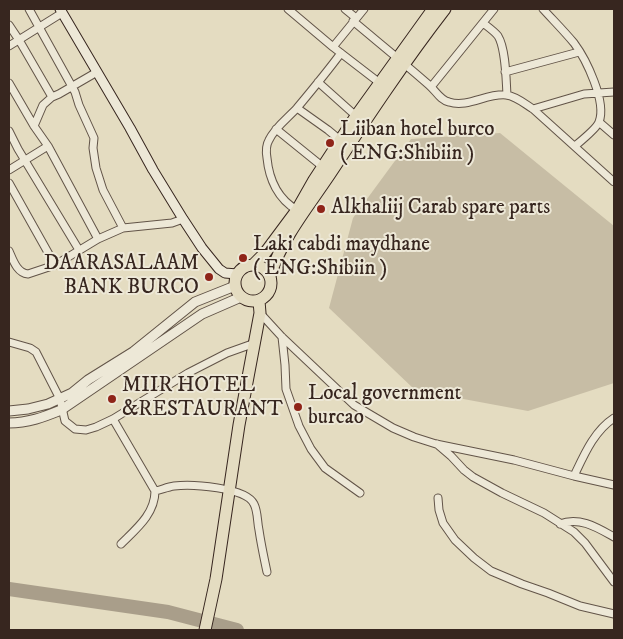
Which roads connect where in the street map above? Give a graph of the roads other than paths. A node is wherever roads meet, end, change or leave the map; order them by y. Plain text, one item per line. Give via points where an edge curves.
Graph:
1 (29, 9) edge
2 (288, 9) edge
3 (345, 9) edge
4 (364, 9) edge
5 (432, 9) edge
6 (445, 9) edge
7 (494, 9) edge
8 (542, 9) edge
9 (61, 11) edge
10 (354, 20) junction
11 (483, 23) junction
12 (9, 25) edge
13 (39, 27) junction
14 (19, 40) junction
15 (9, 46) edge
16 (333, 47) junction
17 (579, 52) junction
18 (341, 53) junction
19 (401, 62) junction
20 (97, 72) junction
21 (505, 72) junction
22 (318, 82) junction
23 (9, 83) edge
24 (73, 86) junction
25 (383, 86) junction
26 (431, 86) junction
27 (614, 92) edge
28 (598, 93) junction
29 (508, 95) junction
30 (52, 97) junction
31 (297, 108) junction
32 (533, 109) junction
33 (356, 116) junction
34 (599, 122) junction
35 (34, 126) junction
36 (276, 130) junction
37 (9, 131) edge
38 (614, 135) edge
39 (340, 140) junction
40 (48, 146) junction
41 (575, 146) junction
42 (25, 160) junction
43 (323, 167) junction
44 (9, 170) edge
45 (614, 182) edge
46 (9, 183) edge
47 (296, 210) junction
48 (183, 219) junction
49 (123, 228) junction
50 (98, 239) junction
51 (79, 250) junction
52 (9, 251) edge
53 (55, 265) junction
54 (254, 265) junction
55 (237, 274) junction
56 (270, 276) junction
57 (235, 286) junction
58 (241, 297) junction
59 (195, 302) junction
60 (259, 307) junction
61 (202, 314) junction
62 (282, 337) junction
63 (9, 342) edge
64 (255, 343) junction
65 (135, 355) junction
66 (60, 399) junction
67 (9, 410) edge
68 (61, 410) junction
69 (614, 418) edge
70 (113, 419) junction
71 (9, 423) edge
72 (436, 444) junction
73 (574, 476) junction
74 (614, 485) edge
75 (155, 491) junction
76 (229, 491) junction
77 (360, 493) dead end
78 (438, 498) dead end
79 (560, 524) junction
80 (614, 537) edge
81 (122, 544) dead end
82 (267, 572) dead end
83 (614, 582) edge
84 (614, 614) edge
85 (205, 630) edge

1 - 13 street
2 - 16 street
3 - 10 street
4 - 10 street
5 - 19 highway
6 - 19 highway
7 - 11 street
8 - 17 street
9 - 13 street
9 - 20 street
10 - 16 street
10 - 19 street
11 - 21 street via 501,43
11 - 26 street
12 - 14 street
13 - 14 street
13 - 24 street
14 - 15 street
14 - 30 street
16 - 18 street
17 - 21 street
17 - 28 street
18 - 22 street
18 - 25 street
19 - 25 highway
19 - 26 street
20 - 24 street
20 - 48 street
21 - 29 street
22 - 31 street
22 - 33 street
23 - 35 street
24 - 30 street
24 - 49 street via 94,138 96,168 103,190
25 - 33 highway
25 - 56 highway via 367,118 286,239
26 - 29 street via 445,101 457,104
27 - 28 street
28 - 32 street
28 - 34 street
29 - 32 street
30 - 35 street via 43,105
31 - 36 street
31 - 39 street
32 - 41 street
33 - 39 highway
34 - 38 street
34 - 41 street
35 - 40 street
36 - 43 street
36 - 47 street via 266,148 271,180 279,194
37 - 42 street
39 - 43 highway
40 - 42 street
40 - 50 street
41 - 45 street
42 - 44 street
42 - 51 street
43 - 47 highway
46 - 53 street
47 - 54 highway
48 - 49 street
48 - 55 street via 219,269
49 - 50 street
50 - 51 street
51 - 53 street
52 - 53 street via 24,274
54 - 55 highway
54 - 56 highway via 266,270
55 - 57 highway
56 - 60 highway via 271,288
57 - 58 highway
57 - 59 street
58 - 60 highway
58 - 61 street
59 - 61 street
59 - 65 street
60 - 62 street
60 - 64 highway
61 - 65 street
62 - 72 street via 354,405 393,428
62 - 77 street via 286,389 311,449 325,468
63 - 66 street via 36,352
64 - 70 street via 188,374
64 - 76 highway
65 - 66 street
65 - 68 street
66 - 67 street via 28,409
66 - 68 street
68 - 70 street via 64,421 75,429 86,430
68 - 71 street via 34,420
69 - 73 street via 597,434
70 - 75 street
72 - 73 street
72 - 79 street via 473,477
73 - 74 street
75 - 76 street via 172,486 193,486
75 - 81 street via 152,508
76 - 82 street via 241,493 253,502
76 - 85 highway
78 - 84 street via 444,523 455,540 491,571 580,606
79 - 80 street via 579,522
79 - 83 street via 578,536

